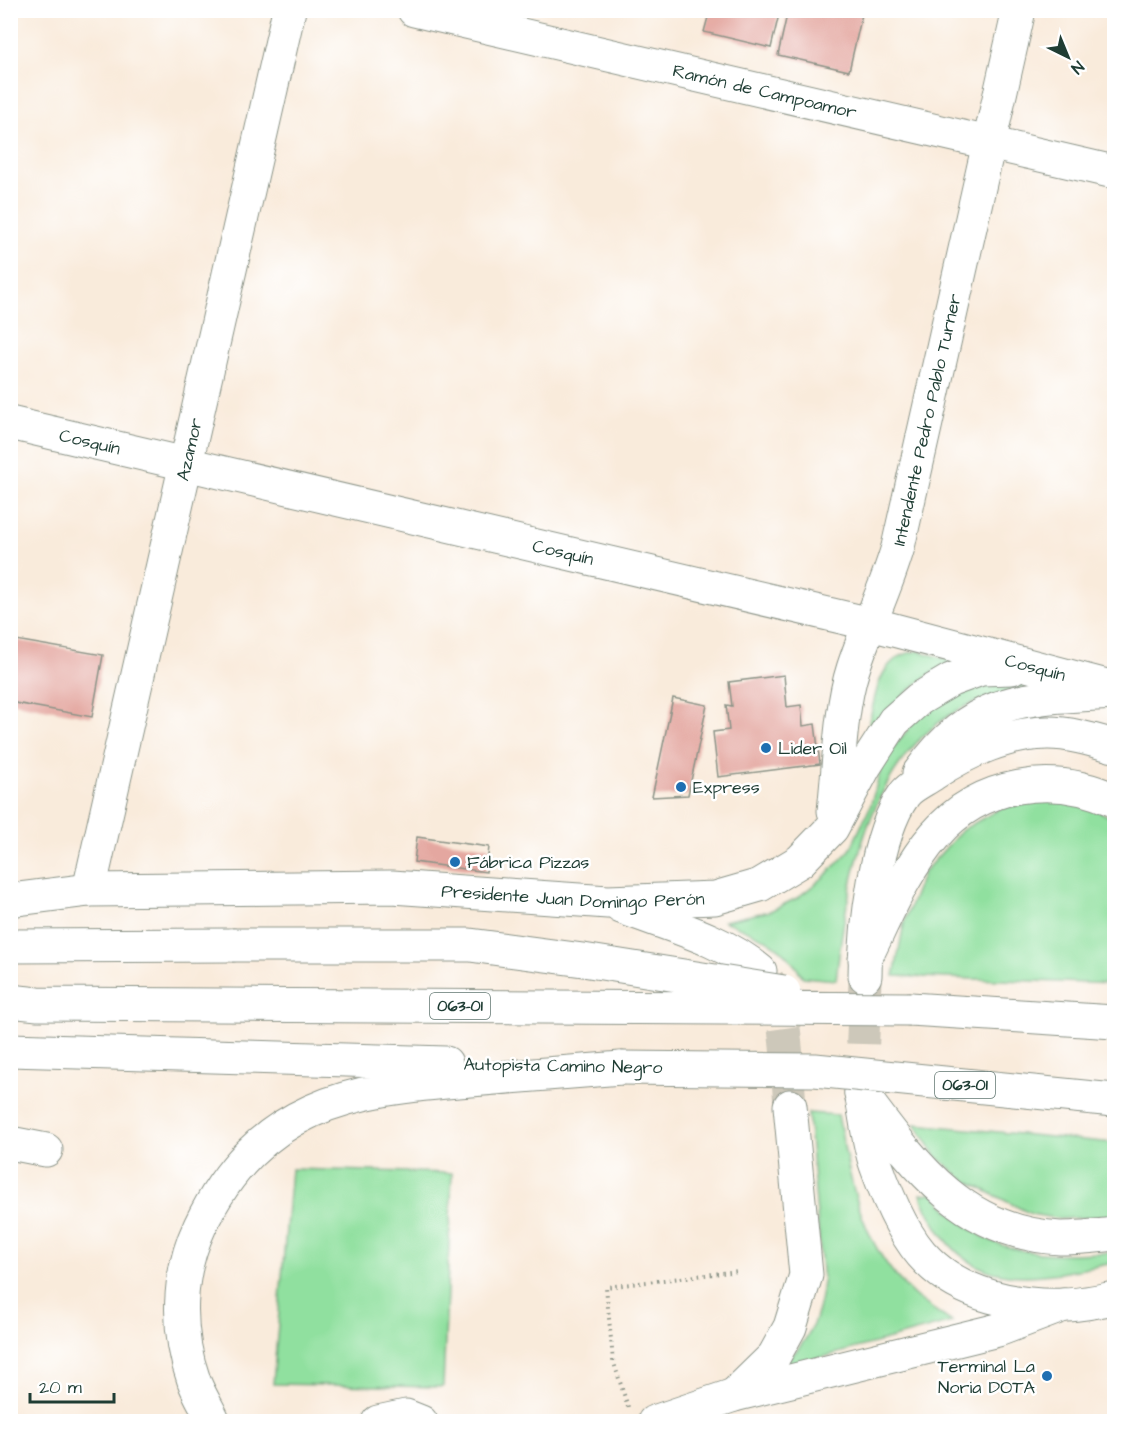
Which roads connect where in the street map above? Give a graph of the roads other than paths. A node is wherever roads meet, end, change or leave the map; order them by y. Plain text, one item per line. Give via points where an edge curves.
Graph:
1 (289, 10) edge
2 (414, 10) edge
3 (1019, 10) edge
4 (988, 142) junction
5 (1114, 172) edge
6 (10, 423) edge
7 (184, 466) junction
8 (871, 624) junction
9 (1036, 668) junction
10 (1114, 688) edge
11 (1114, 693) edge
12 (1114, 746) edge
13 (904, 794) junction
14 (1114, 800) edge
15 (832, 828) junction
16 (89, 890) junction
17 (10, 900) edge
18 (608, 902) junction
19 (10, 946) edge
20 (760, 971) tunnel mouth
21 (10, 1001) edge
22 (910, 1009) junction
23 (1114, 1022) edge
24 (10, 1050) edge
25 (621, 1068) junction
26 (1114, 1100) edge
27 (790, 1106) tunnel mouth
28 (10, 1143) edge
29 (46, 1150) dead end
30 (1104, 1235) edge
31 (1114, 1298) edge
32 (1065, 1305) junction
33 (194, 1381) junction
34 (734, 1395) junction
35 (642, 1416) edge
36 (192, 1422) edge
37 (214, 1422) edge
38 (378, 1422) edge
39 (421, 1422) edge

1 - 7 main road, Azamor
2 - 4 main road, Ramón de Campoamor
3 - 4 main road, Intendente Pedro Pablo Turner
4 - 5 main road, Ramón de Campoamor
4 - 8 main road, Intendente Pedro Pablo Turner via 898,547
6 - 7 main road, Cosquín
7 - 8 main road, Cosquín
7 - 16 main road, Azamor
8 - 9 main road, Cosquín
8 - 15 main road, Intendente Pedro Pablo Turner via 848,689
9 - 10 main road, Cosquín
9 - 15 main road, Presidente Juan Domingo Perón via 981,669 951,680 919,699 894,721
11 - 13 main road via 1033,698 992,708 958,728 931,756
12 - 13 main road via 1047,733 1016,737 943,767
13 - 14 main road via 878,863 868,917 865,967 906,877 935,834 966,808 996,792 1046,783 1094,790
15 - 18 main road, Presidente Juan Domingo Perón via 800,861 760,885 715,898
16 - 17 main road, Presidente Juan Domingo Perón
16 - 18 main road, Presidente Juan Domingo Perón via 392,888
18 - 20 main road via 702,938 746,958
19 - 22 main road, bridge via 470,945
21 - 22 main road, 063-01, bridge
22 - 23 main road, 063-01
24 - 25 main road, Autopista Camino Negro / 063-01
25 - 26 main road, Autopista Camino Negro / 063-01, bridge via 815,1071
25 - 33 main road via 405,1085 358,1093 288,1123 232,1171 196,1236 181,1293 181,1321
27 - 34 main road via 806,1275 790,1327 774,1356
28 - 29 main road
30 - 32 main road via 1060,1238 1018,1230 980,1217 956,1203 861,1093 875,1163 897,1212 926,1260 949,1279 982,1294
31 - 32 main road
32 - 34 main road via 998,1330
33 - 36 main road
33 - 37 main road
34 - 35 main road
38 - 39 main road via 406,1416

